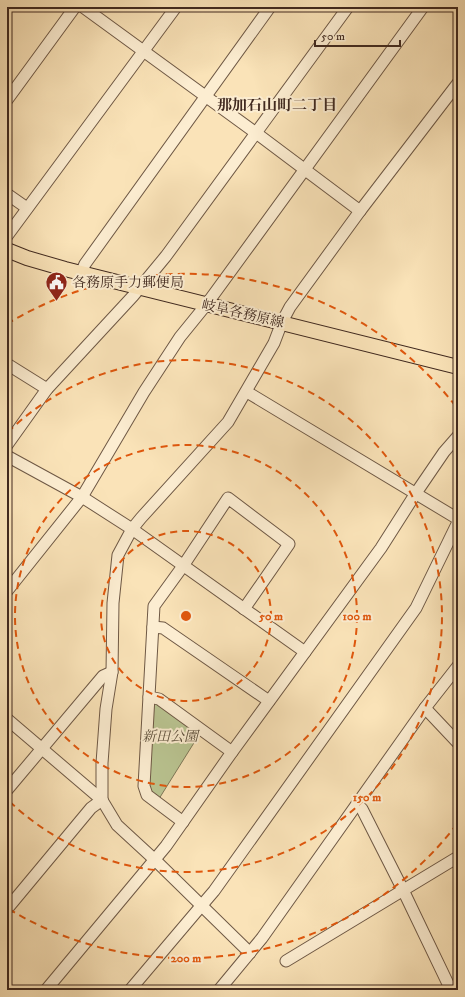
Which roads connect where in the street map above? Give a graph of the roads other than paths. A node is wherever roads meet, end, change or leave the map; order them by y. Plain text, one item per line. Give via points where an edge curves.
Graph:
1 (75, 7) edge
2 (83, 7) edge
3 (176, 7) edge
4 (270, 7) edge
5 (348, 7) edge
6 (423, 7) edge
7 (144, 52) junction
8 (458, 83) edge
9 (205, 96) junction
10 (7, 100) edge
11 (256, 132) junction
12 (305, 170) junction
13 (7, 194) edge
14 (27, 208) junction
15 (360, 211) junction
16 (7, 236) edge
17 (7, 250) edge
18 (81, 273) junction
19 (141, 287) junction
20 (206, 305) junction
21 (282, 322) junction
22 (7, 364) edge
23 (458, 367) edge
24 (47, 389) junction
25 (247, 392) junction
26 (458, 436) edge
27 (7, 445) edge
28 (7, 456) edge
29 (416, 493) junction
30 (82, 497) junction
31 (458, 519) edge
32 (458, 522) edge
33 (132, 529) junction
34 (183, 566) junction
35 (7, 591) edge
36 (244, 609) junction
37 (153, 627) junction
38 (305, 652) junction
39 (458, 666) edge
40 (112, 672) junction
41 (149, 697) junction
42 (269, 701) junction
43 (426, 708) junction
44 (7, 719) edge
45 (458, 743) edge
46 (42, 748) junction
47 (232, 752) junction
48 (7, 790) edge
49 (102, 800) junction
50 (356, 804) junction
51 (183, 822) junction
52 (458, 857) edge
53 (155, 860) junction
54 (403, 890) junction
55 (202, 905) junction
56 (7, 909) edge
57 (250, 953) junction
58 (286, 961) dead end
59 (46, 990) edge
60 (130, 990) edge
61 (219, 990) edge
62 (451, 990) edge

1 - 10 street
2 - 7 street
3 - 7 street
4 - 9 street
5 - 11 street
6 - 12 street
7 - 9 street
7 - 14 street
8 - 15 street
9 - 11 street
9 - 18 street
11 - 12 street
11 - 19 street
12 - 15 street
12 - 20 street
13 - 14 street
14 - 16 street
15 - 21 street via 290,307
17 - 18 main road, 岐阜各務原線
18 - 19 main road, 岐阜各務原線
19 - 20 main road, 岐阜各務原線
19 - 24 street
20 - 21 main road, 岐阜各務原線
20 - 30 street via 180,337 144,392
21 - 23 main road, 岐阜各務原線
21 - 25 street via 274,343
22 - 24 street
24 - 27 street
25 - 29 street
25 - 33 street via 228,422
26 - 29 street
28 - 30 street
29 - 31 street
29 - 38 street via 381,548
30 - 33 street
30 - 35 street
32 - 55 street via 416,608 214,892
33 - 34 street
33 - 40 street via 118,555 113,603
34 - 36 street
34 - 36 street via 228,498 289,544
34 - 37 street via 154,606
36 - 38 street
37 - 41 street
37 - 42 street via 163,628
38 - 42 street
39 - 43 street
40 - 46 street via 103,676
40 - 49 street via 106,710
41 - 47 street via 159,699
41 - 51 street via 144,786 147,795
42 - 47 street
43 - 45 street
43 - 50 street
44 - 46 street
46 - 48 street
46 - 49 street
47 - 51 street
49 - 53 street via 117,825
49 - 56 street via 92,808
50 - 54 street via 362,809
50 - 57 street
51 - 53 street
52 - 54 street
53 - 55 street
53 - 59 street
54 - 58 street
54 - 62 street
55 - 57 street
55 - 60 street
57 - 61 street

